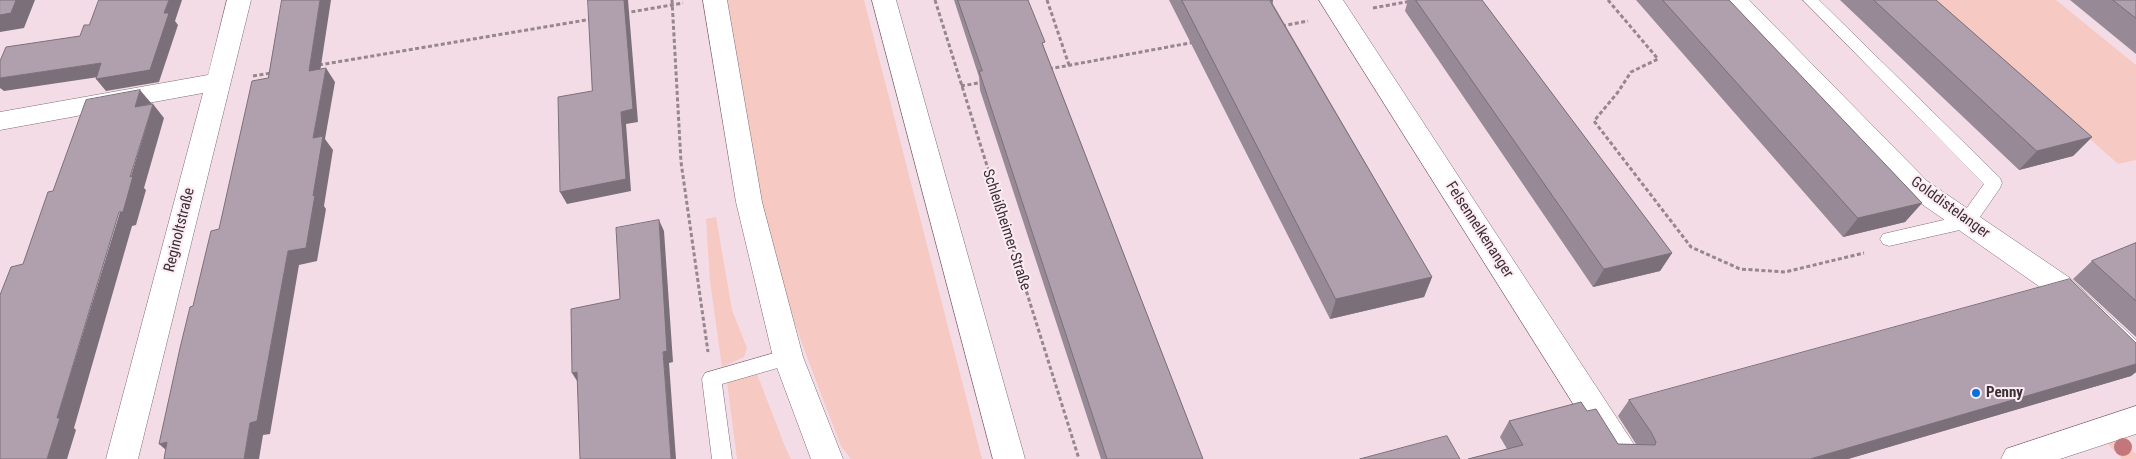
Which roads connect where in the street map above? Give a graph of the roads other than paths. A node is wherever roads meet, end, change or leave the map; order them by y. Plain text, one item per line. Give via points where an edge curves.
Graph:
1 (239, 0) edge
2 (884, 0) edge
3 (1735, 0) edge
4 (1810, 0) edge
5 (703, 1) edge
6 (1335, 7) edge
7 (218, 82) junction
8 (0, 121) edge
9 (1967, 222) junction
10 (1889, 239) road end
11 (788, 357) junction
12 (2136, 359) edge
13 (2136, 420) edge
14 (2032, 457) edge
15 (122, 459) edge
16 (722, 459) edge
17 (827, 459) edge
18 (1009, 459) edge
19 (1626, 459) edge

1 - 7 street, Reginoltstraße
2 - 18 street
3 - 9 street, Golddistelanger via 1918,188
4 - 9 lane via 1994,183
5 - 11 street
6 - 19 street, Felsennelkenanger
7 - 8 street
7 - 15 street, Reginoltstraße
9 - 10 lane
9 - 12 street, Golddistelanger via 2060,286
11 - 16 lane via 712,379
11 - 17 street
13 - 14 street

